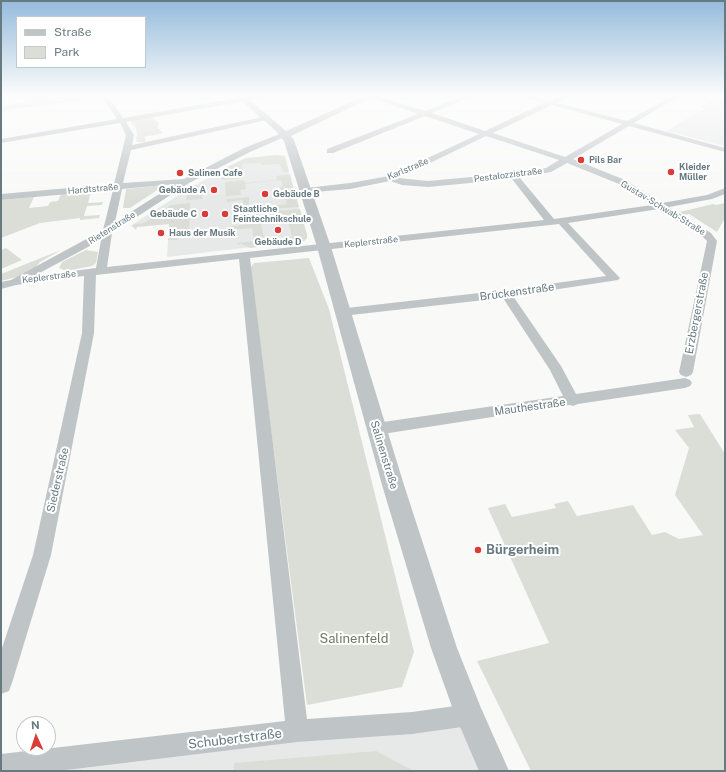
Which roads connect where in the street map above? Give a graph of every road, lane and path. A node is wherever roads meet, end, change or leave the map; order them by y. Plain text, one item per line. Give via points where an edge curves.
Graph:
1 (54, 131) edge
2 (129, 131) edge
3 (206, 131) edge
4 (282, 131) edge
5 (293, 131) edge
6 (381, 131) edge
7 (477, 131) edge
8 (492, 131) edge
9 (617, 131) edge
10 (651, 131) edge
11 (285, 134) junction
12 (486, 134) junction
13 (1, 140) edge
14 (127, 148) junction
15 (725, 150) edge
16 (330, 151) dead end
17 (567, 160) junction
18 (514, 176) junction
19 (391, 178) junction
20 (186, 181) junction
21 (117, 188) junction
22 (306, 191) junction
23 (725, 191) edge
24 (1, 197) edge
25 (661, 206) junction
26 (556, 222) junction
27 (107, 232) junction
28 (324, 247) junction
29 (709, 254) joint
30 (244, 256) junction
31 (96, 272) junction
32 (15, 282) junction
33 (1, 286) edge
34 (506, 294) junction
35 (342, 312) junction
36 (686, 377) joint
37 (573, 400) junction
38 (376, 429) junction
39 (1, 683) edge
40 (469, 715) junction
41 (297, 731) junction
42 (1, 766) edge
43 (494, 771) edge

1 - 13 street
2 - 14 street, Siederstraße
3 - 14 street
4 - 11 street
5 - 11 street
6 - 16 street
7 - 12 street, Gustav-Schwab-Straße
8 - 12 street, Karlstraße
9 - 17 street, Pestalozzistraße
10 - 15 street
11 - 20 street, Rietenstraße
11 - 22 street, Salinenstraße
12 - 17 street, Gustav-Schwab-Straße
12 - 19 street, Karlstraße
14 - 21 street, Siederstraße
17 - 18 street, Pestalozzistraße via 548,170
17 - 25 street, Gustav-Schwab-Straße via 622,182
18 - 19 street, Pestalozzistraße via 428,184 402,182
18 - 26 street
19 - 22 street, Karlstraße
20 - 21 street, Hardtstraße
20 - 27 street, Rietenstraße
21 - 24 street, Hardtstraße
21 - 27 street, Siederstraße
22 - 28 street, Salinenstraße
23 - 25 street, Keplerstraße via 709,197
25 - 26 street, Keplerstraße
25 - 29 street, Gustav-Schwab-Straße via 711,238
26 - 28 street, Keplerstraße
26 - 34 street, Brückenstraße via 614,278
27 - 31 street, Siederstraße
27 - 32 street, Rietenstraße
28 - 30 street, Keplerstraße
28 - 35 street, Salinenstraße
29 - 36 street, Erzbergerstraße
30 - 31 street, Keplerstraße
30 - 41 street
31 - 32 street, Keplerstraße
31 - 39 street, Siederstraße via 88,333 42,555
32 - 33 street, Rietenstraße
34 - 35 street, Brückenstraße
34 - 37 street via 556,369
35 - 38 street, Salinenstraße
36 - 37 street, Mauthestraße
37 - 38 street, Mauthestraße
38 - 40 street, Salinenstraße via 444,648
40 - 41 street, Schubertstraße via 412,723
40 - 43 street, Salinenstraße
41 - 42 street, Schubertstraße

